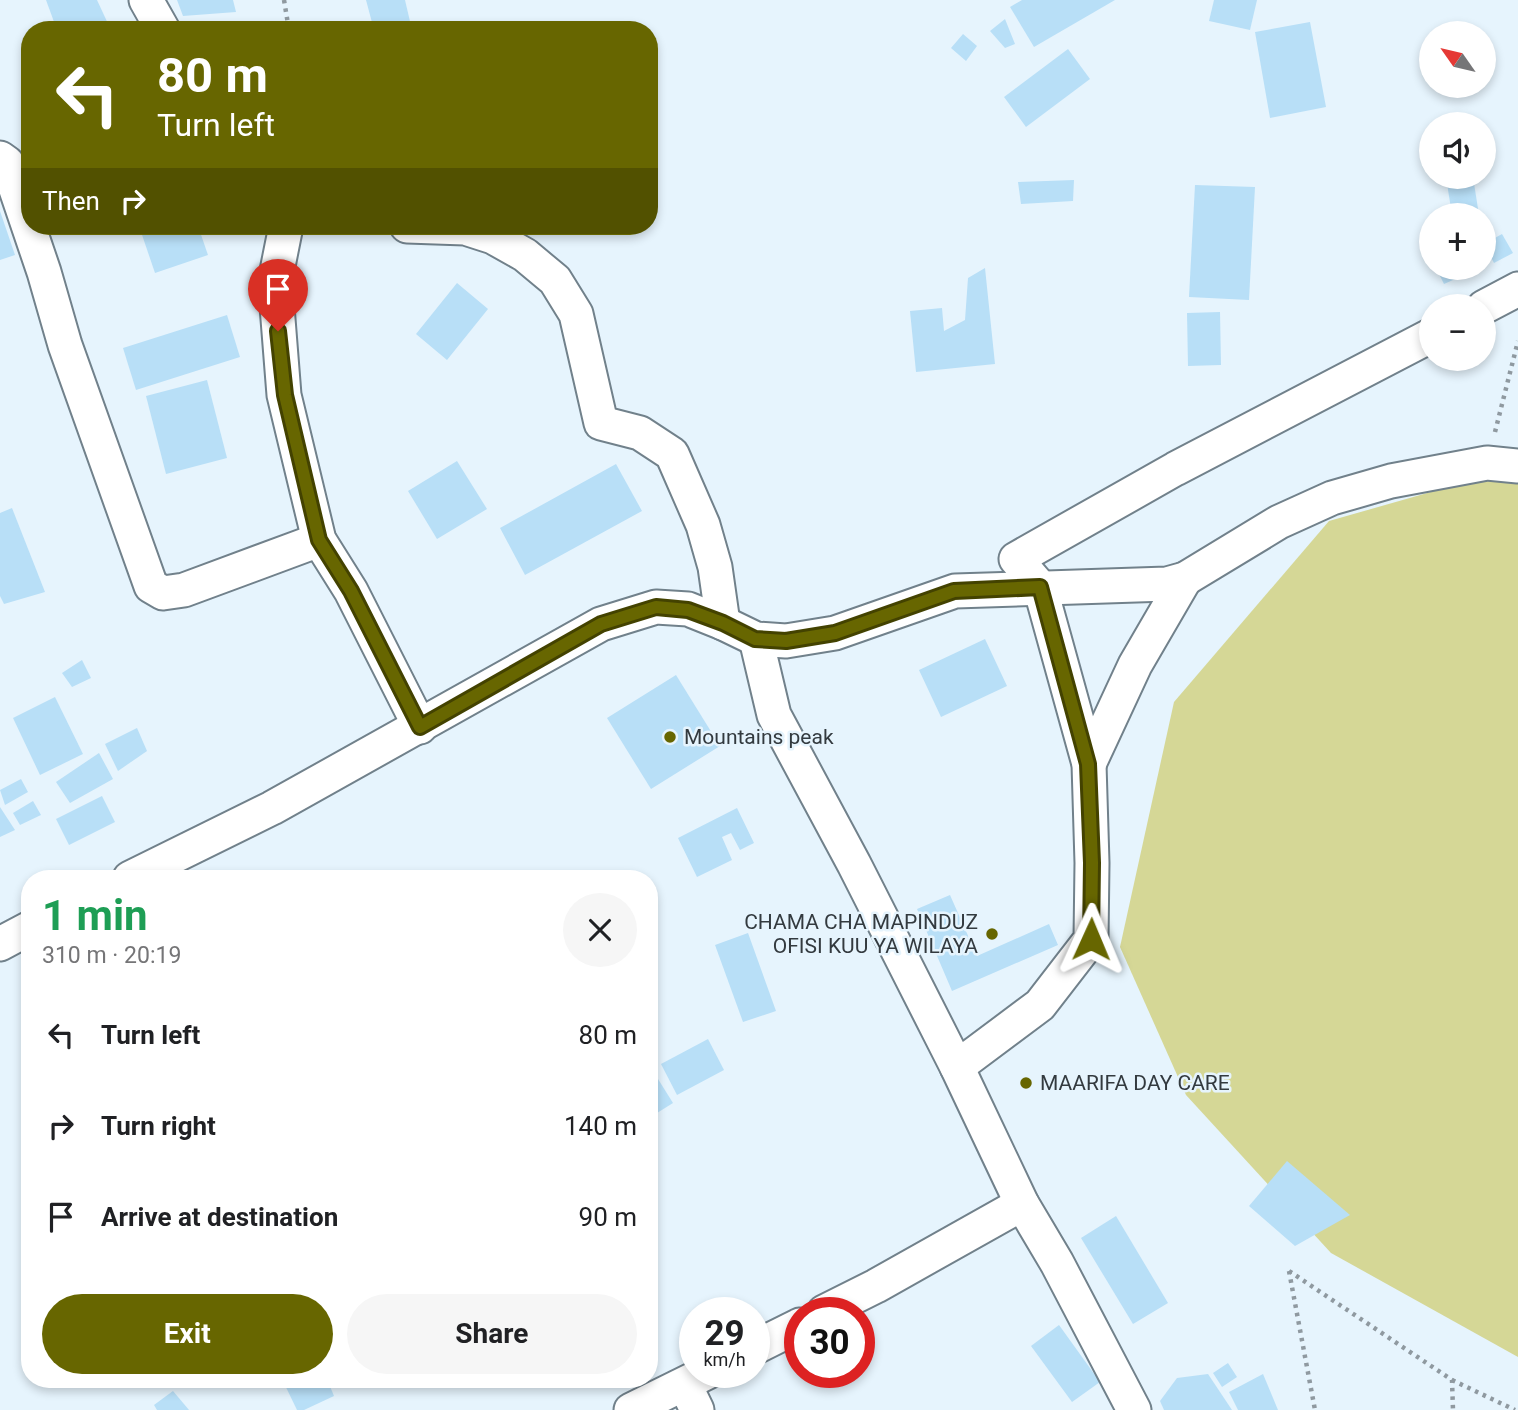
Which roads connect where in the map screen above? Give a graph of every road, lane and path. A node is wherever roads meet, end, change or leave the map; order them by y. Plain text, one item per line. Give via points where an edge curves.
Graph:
1 (146, 0) edge
2 (284, 0) edge
3 (158, 21) edge
4 (288, 21) edge
5 (0, 158) edge
6 (21, 204) edge
7 (31, 235) edge
8 (284, 235) edge
9 (487, 235) edge
10 (1518, 289) edge
11 (1496, 301) edge
12 (1518, 341) edge
13 (1419, 342) edge
14 (1502, 465) edge
15 (319, 540) junction
16 (1016, 559) junction
17 (1185, 579) junction
18 (1040, 587) junction
19 (954, 591) junction
20 (723, 623) junction
21 (755, 639) junction
22 (420, 727) junction
23 (1088, 764) junction
24 (146, 870) edge
25 (21, 933) edge
26 (0, 944) edge
27 (957, 1067) junction
28 (1022, 1204) junction
29 (854, 1297) edge
30 (1452, 1380) junction
31 (697, 1389) edge
32 (631, 1410) edge
33 (1134, 1410) edge
34 (1315, 1410) edge
35 (1453, 1410) edge
36 (1515, 1410) edge

1 - 3 street
2 - 4 path
5 - 6 street via 7,163
7 - 15 street via 65,345 151,586 163,593 184,590
8 - 15 street via 275,281 283,382
9 - 20 street via 525,255 555,280 576,314 601,423 640,433 673,454 703,525
10 - 11 street
12 - 14 path
13 - 16 street via 1175,469
14 - 17 street via 1391,481 1332,498 1279,522
15 - 22 street via 351,591
16 - 18 street
16 - 19 street
17 - 18 street via 1167,584
17 - 23 street via 1135,665
18 - 19 street
18 - 23 street
19 - 21 street via 835,633 786,641
20 - 21 street
20 - 22 street via 688,610 656,607 601,624
21 - 27 street via 774,715
22 - 24 street
23 - 27 street via 1091,939 1040,1005
25 - 26 street
27 - 28 street
28 - 29 street
28 - 33 street
30 - 34 path via 1289,1271
30 - 35 path
30 - 36 path
31 - 32 street

